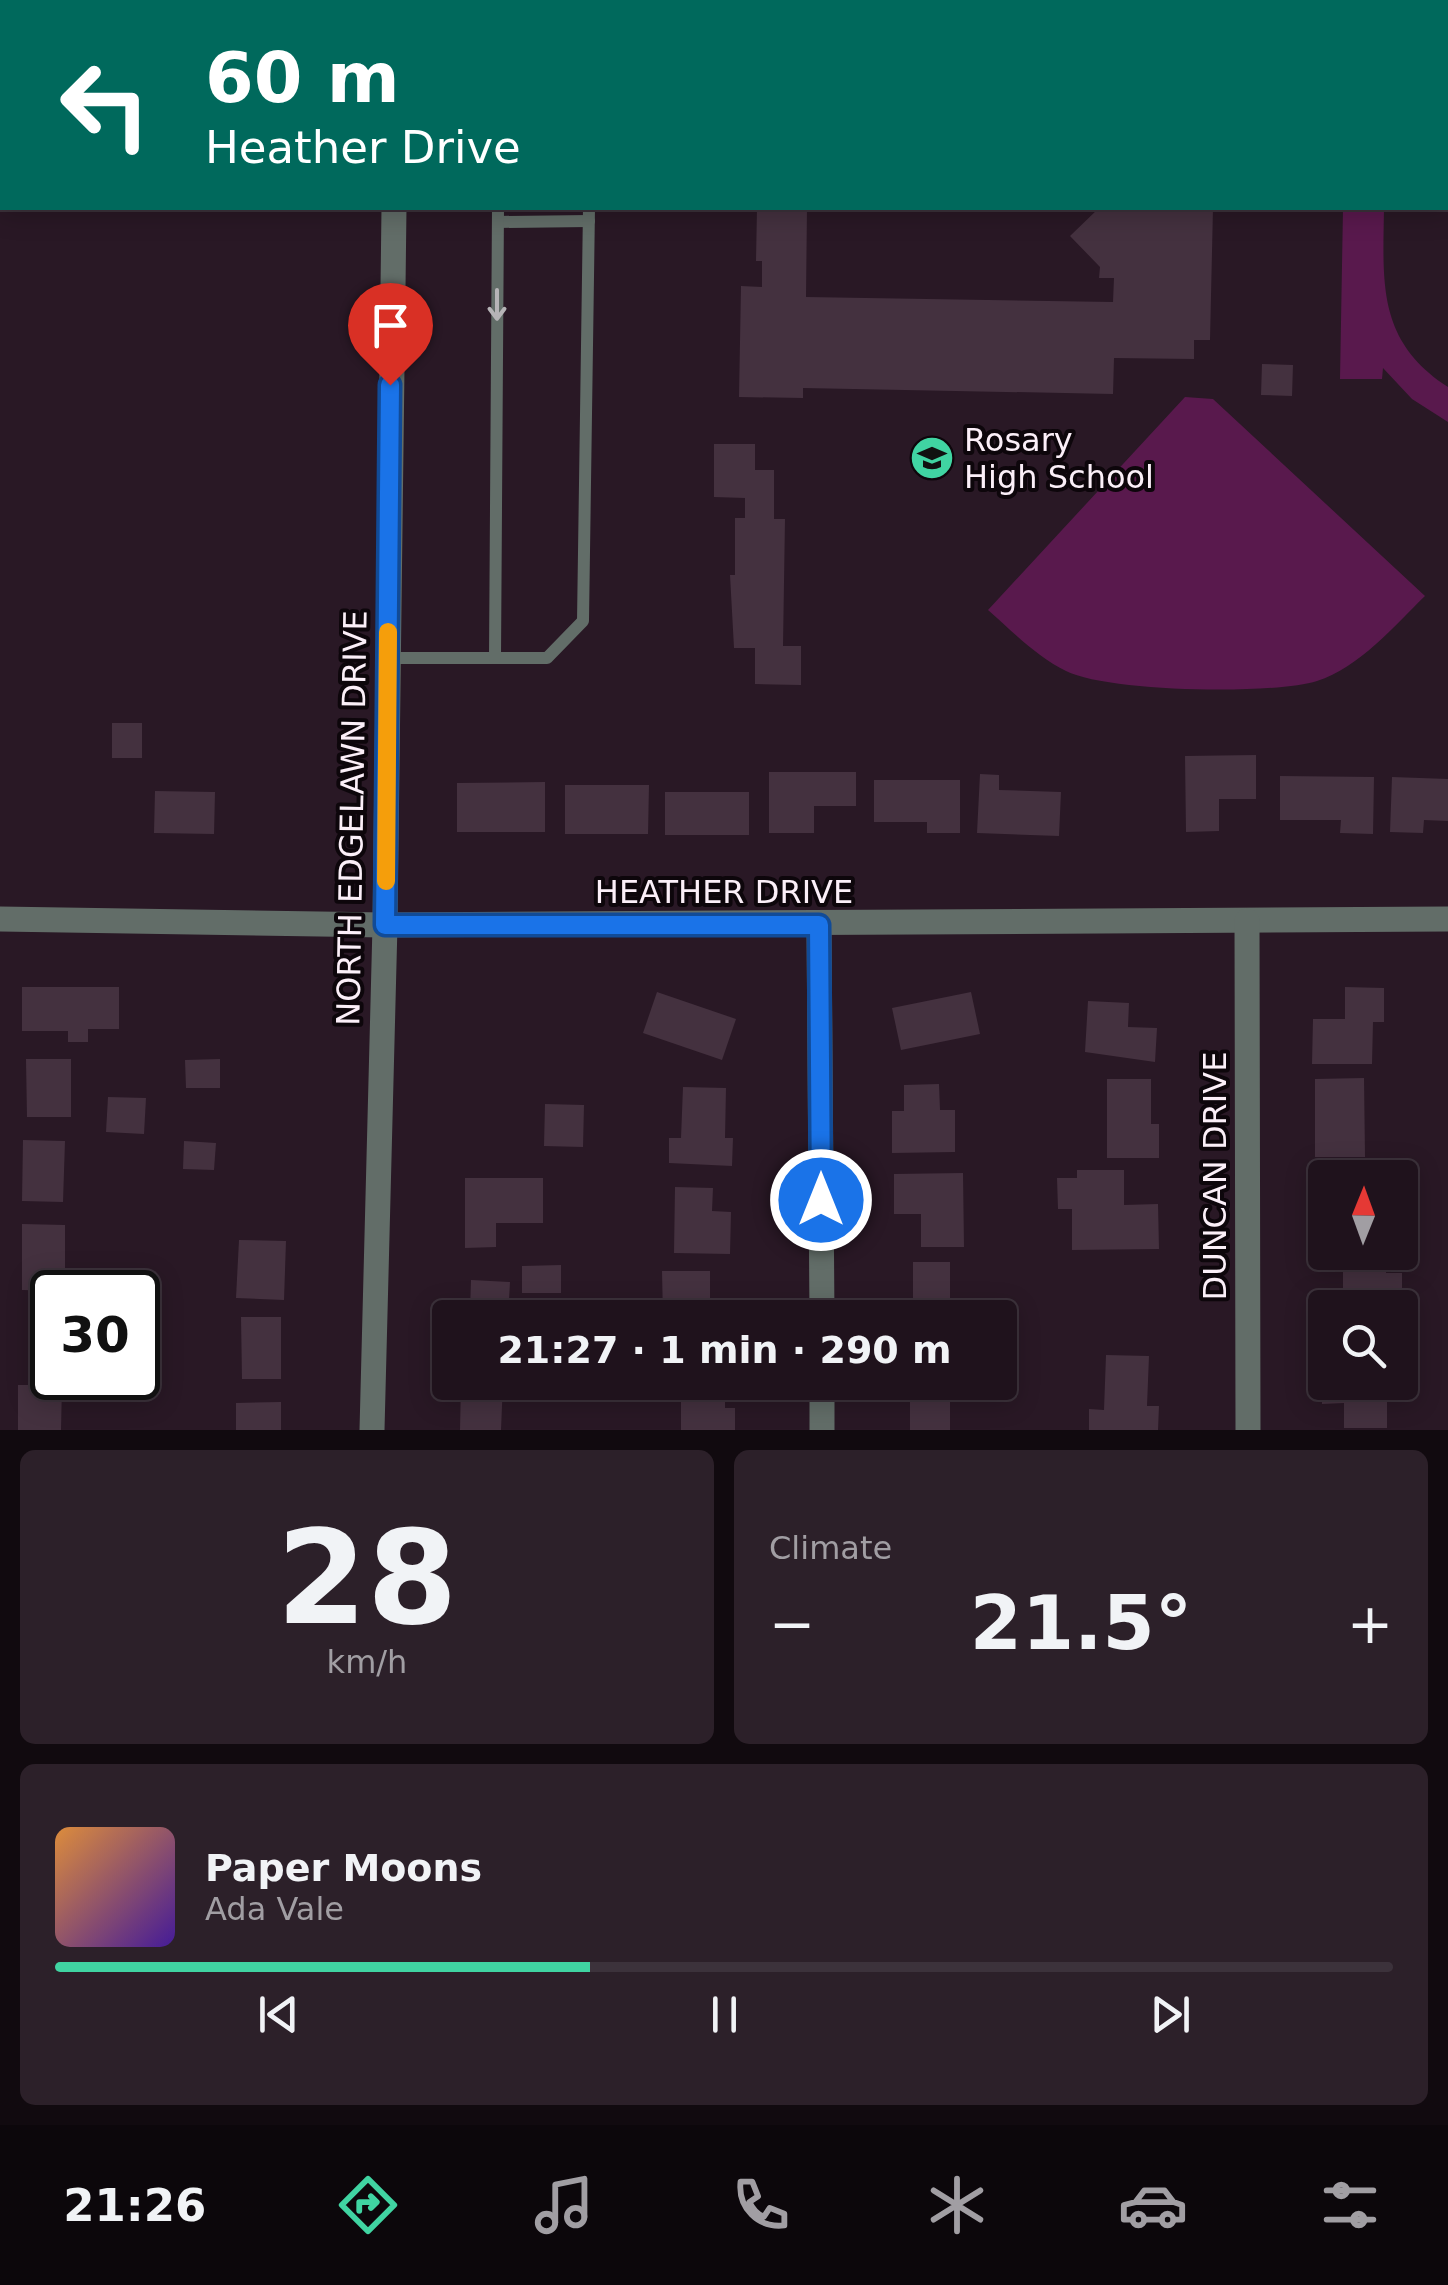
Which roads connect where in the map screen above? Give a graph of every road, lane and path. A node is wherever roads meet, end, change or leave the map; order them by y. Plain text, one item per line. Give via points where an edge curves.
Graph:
1 (394, 210) edge
2 (589, 214) edge
3 (498, 215) edge
4 (388, 658) junction
5 (495, 658) junction
6 (0, 918) edge
7 (1448, 919) edge
8 (1247, 921) junction
9 (385, 925) junction
10 (819, 925) junction
11 (822, 1300) edge
12 (822, 1400) edge
13 (372, 1430) edge
14 (822, 1430) edge
15 (1248, 1430) edge

1 - 4 street, NORTH EDGELAWN DRIVE
2 - 3 lane
2 - 5 lane via 583,622 548,658
3 -> 5 lane
4 - 5 lane
4 - 9 street, NORTH EDGELAWN DRIVE
6 - 9 street, HEATHER DRIVE
7 - 8 street, HEATHER DRIVE
8 - 10 street, HEATHER DRIVE
8 - 15 street, DUNCAN DRIVE
9 - 10 street, HEATHER DRIVE
9 - 13 street, NORTH EDGELAWN DRIVE
10 - 11 street
12 - 14 street

